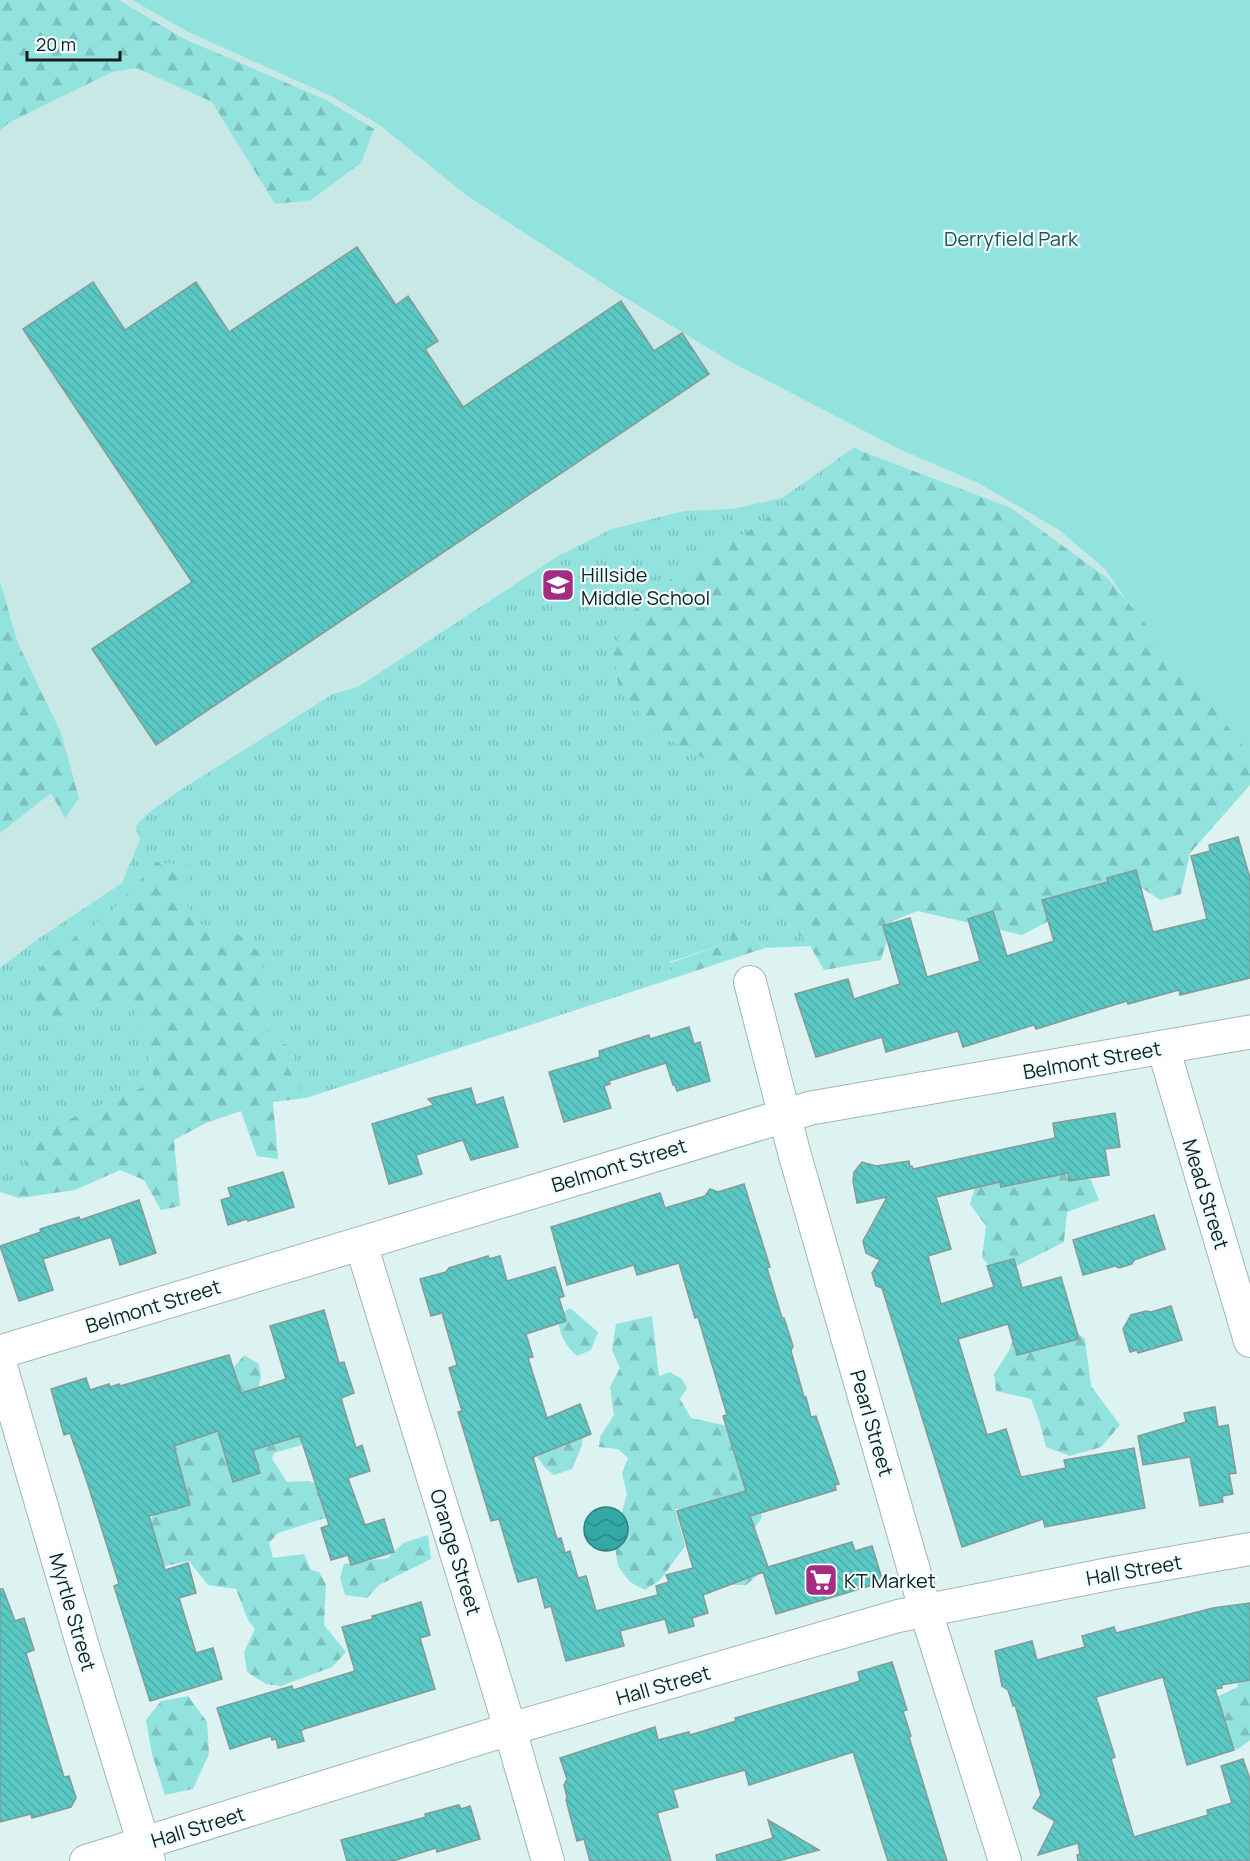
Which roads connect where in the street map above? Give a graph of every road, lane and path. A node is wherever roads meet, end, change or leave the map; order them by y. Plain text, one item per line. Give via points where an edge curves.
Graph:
1 (750, 982) dead end
2 (1250, 1032) edge
3 (1163, 1047) junction
4 (785, 1114) junction
5 (361, 1244) junction
6 (1250, 1341) edge
7 (0, 1352) edge
8 (0, 1363) edge
9 (1250, 1549) edge
10 (925, 1609) junction
11 (510, 1729) junction
12 (147, 1852) edge
13 (86, 1861) edge
14 (548, 1861) edge
15 (1005, 1861) edge

1 - 4 street, Pearl Street
2 - 3 street, Belmont Street
3 - 4 street, Belmont Street
3 - 6 street, Mead Street
4 - 5 street, Belmont Street
4 - 10 street, Pearl Street
5 - 7 street, Belmont Street
5 - 11 street, Orange Street
8 - 12 street, Myrtle Street
9 - 10 street, Hall Street
10 - 11 street, Hall Street
10 - 15 street, Pearl Street
11 - 12 street, Hall Street
11 - 14 street, Orange Street
12 - 13 street, Hall Street

